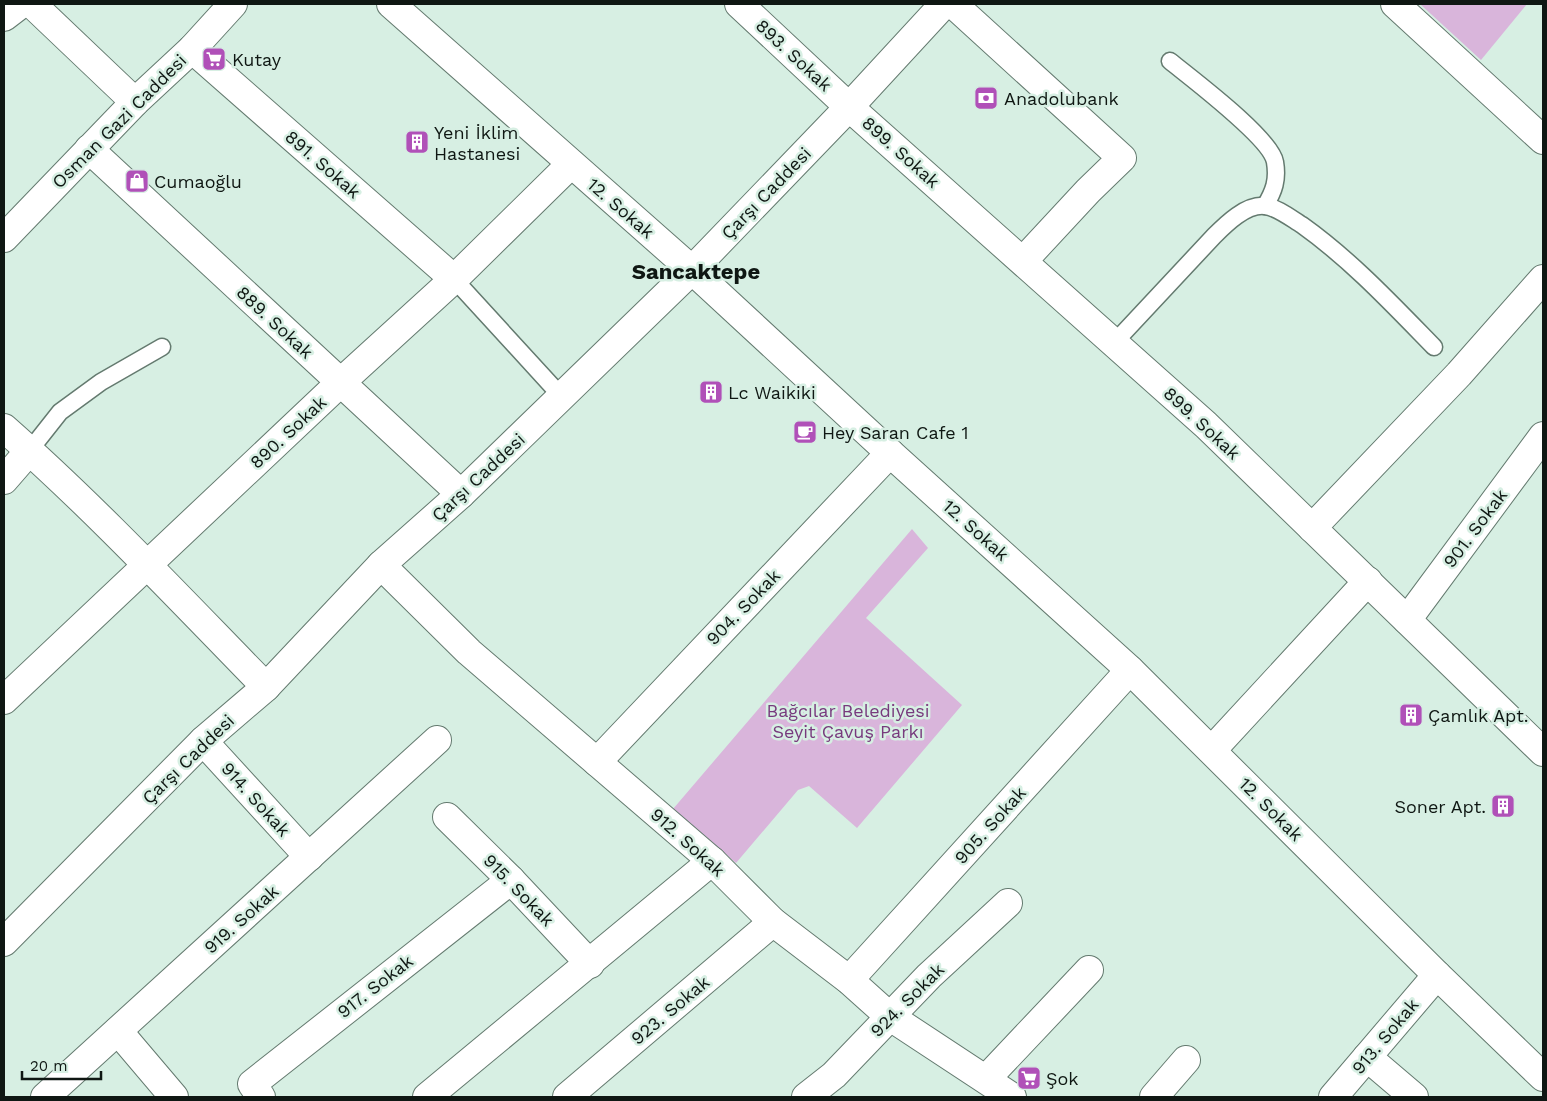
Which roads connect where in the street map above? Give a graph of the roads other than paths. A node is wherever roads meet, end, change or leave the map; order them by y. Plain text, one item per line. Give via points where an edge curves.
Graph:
1 (21, 4) edge
2 (32, 4) edge
3 (233, 4) edge
4 (391, 4) edge
5 (739, 4) edge
6 (944, 4) edge
7 (952, 4) edge
8 (1396, 4) edge
9 (4, 16) edge
10 (192, 49) junction
11 (1170, 61) dead end
12 (135, 102) junction
13 (849, 107) junction
14 (1543, 140) edge
15 (89, 149) junction
16 (571, 164) junction
17 (1265, 206) junction
18 (4, 238) edge
19 (1022, 261) junction
20 (692, 270) junction
21 (454, 279) junction
22 (1543, 279) edge
23 (1114, 343) junction
24 (162, 347) dead end
25 (1434, 347) dead end
26 (340, 383) junction
27 (562, 397) junction
28 (4, 428) edge
29 (1543, 436) edge
30 (30, 450) junction
31 (890, 453) junction
32 (4, 480) edge
33 (461, 494) junction
34 (1312, 528) junction
35 (147, 565) junction
36 (381, 565) junction
37 (1368, 581) junction
38 (1407, 620) junction
39 (1130, 670) junction
40 (266, 687) junction
41 (4, 700) edge
42 (437, 740) dead end
43 (203, 741) junction
44 (1212, 750) junction
45 (1543, 752) edge
46 (596, 762) junction
47 (447, 817) dead end
48 (309, 857) junction
49 (712, 861) junction
50 (511, 880) junction
51 (1008, 903) dead end
52 (773, 922) junction
53 (4, 942) edge
54 (590, 964) junction
55 (1089, 970) dead end
56 (1437, 975) junction
57 (849, 980) junction
58 (889, 1016) junction
59 (118, 1032) junction
60 (1367, 1057) junction
61 (1186, 1060) dead end
62 (1543, 1077) edge
63 (986, 1079) junction
64 (45, 1097) edge
65 (174, 1097) edge
66 (261, 1097) edge
67 (427, 1097) edge
68 (567, 1097) edge
69 (806, 1097) edge
70 (1012, 1097) edge
71 (1154, 1097) edge
72 (1333, 1097) edge
73 (1414, 1097) edge

1 - 9 street
2 - 12 street
3 - 10 street, Osman Gazi Caddesi
4 - 16 street, 12. Sokak
5 - 13 street, 893. Sokak
6 - 13 street, Çarşı Caddesi
7 - 19 street via 1122,158
8 - 14 street
10 - 12 street, Osman Gazi Caddesi
10 - 21 street, 891. Sokak
11 - 17 lane via 1234,114 1270,150 1275,161 1274,190
12 - 15 street, Osman Gazi Caddesi
13 - 19 street, 899. Sokak
13 - 20 street, Çarşı Caddesi
15 - 18 street, Osman Gazi Caddesi
15 - 26 street, 889. Sokak
16 - 20 street, 12. Sokak
16 - 21 street, 890. Sokak
17 - 23 lane via 1249,209 1230,221
17 - 25 lane via 1287,215 1349,262
19 - 23 street, 899. Sokak
20 - 27 street, Çarşı Caddesi
20 - 31 street, 12. Sokak
21 - 26 street, 890. Sokak
21 - 27 lane
22 - 34 street via 1459,374
23 - 34 street, 899. Sokak via 1206,425
24 - 30 lane via 101,382 60,412
26 - 33 street, 889. Sokak
26 - 35 street, 890. Sokak
27 - 33 street, Çarşı Caddesi
28 - 30 street
29 - 38 street, 901. Sokak
30 - 32 street
30 - 35 street
31 - 39 street, 12. Sokak
31 - 46 street, 904. Sokak
33 - 36 street, Çarşı Caddesi
34 - 37 street, 899. Sokak
35 - 40 street
35 - 41 street, 890. Sokak
36 - 40 street, Çarşı Caddesi
36 - 46 street, 912. Sokak via 469,652
37 - 38 street, 899. Sokak
37 - 44 street
38 - 45 street, 899. Sokak
39 - 44 street, 12. Sokak
39 - 57 street, 905. Sokak
40 - 43 street, Çarşı Caddesi
42 - 48 street, 919. Sokak
43 - 48 street, 914. Sokak
43 - 53 street, Çarşı Caddesi
44 - 56 street, 12. Sokak
46 - 49 street, 912. Sokak
47 - 50 street, 915. Sokak
48 - 59 street, 919. Sokak
49 - 52 street, 912. Sokak
49 - 54 street
50 - 54 street, 915. Sokak
50 - 66 street, 917. Sokak via 252,1084
51 - 58 street, 924. Sokak
52 - 57 street, 912. Sokak
52 - 68 street, 923. Sokak
54 - 67 street
55 - 63 street
56 - 60 street, 913. Sokak
56 - 62 street, 12. Sokak
57 - 58 street, 912. Sokak
58 - 63 street, 912. Sokak
58 - 69 street, 924. Sokak via 834,1075
59 - 64 street, 919. Sokak
59 - 65 street
60 - 72 street, 913. Sokak
60 - 73 street
61 - 71 street
63 - 70 street, 912. Sokak

